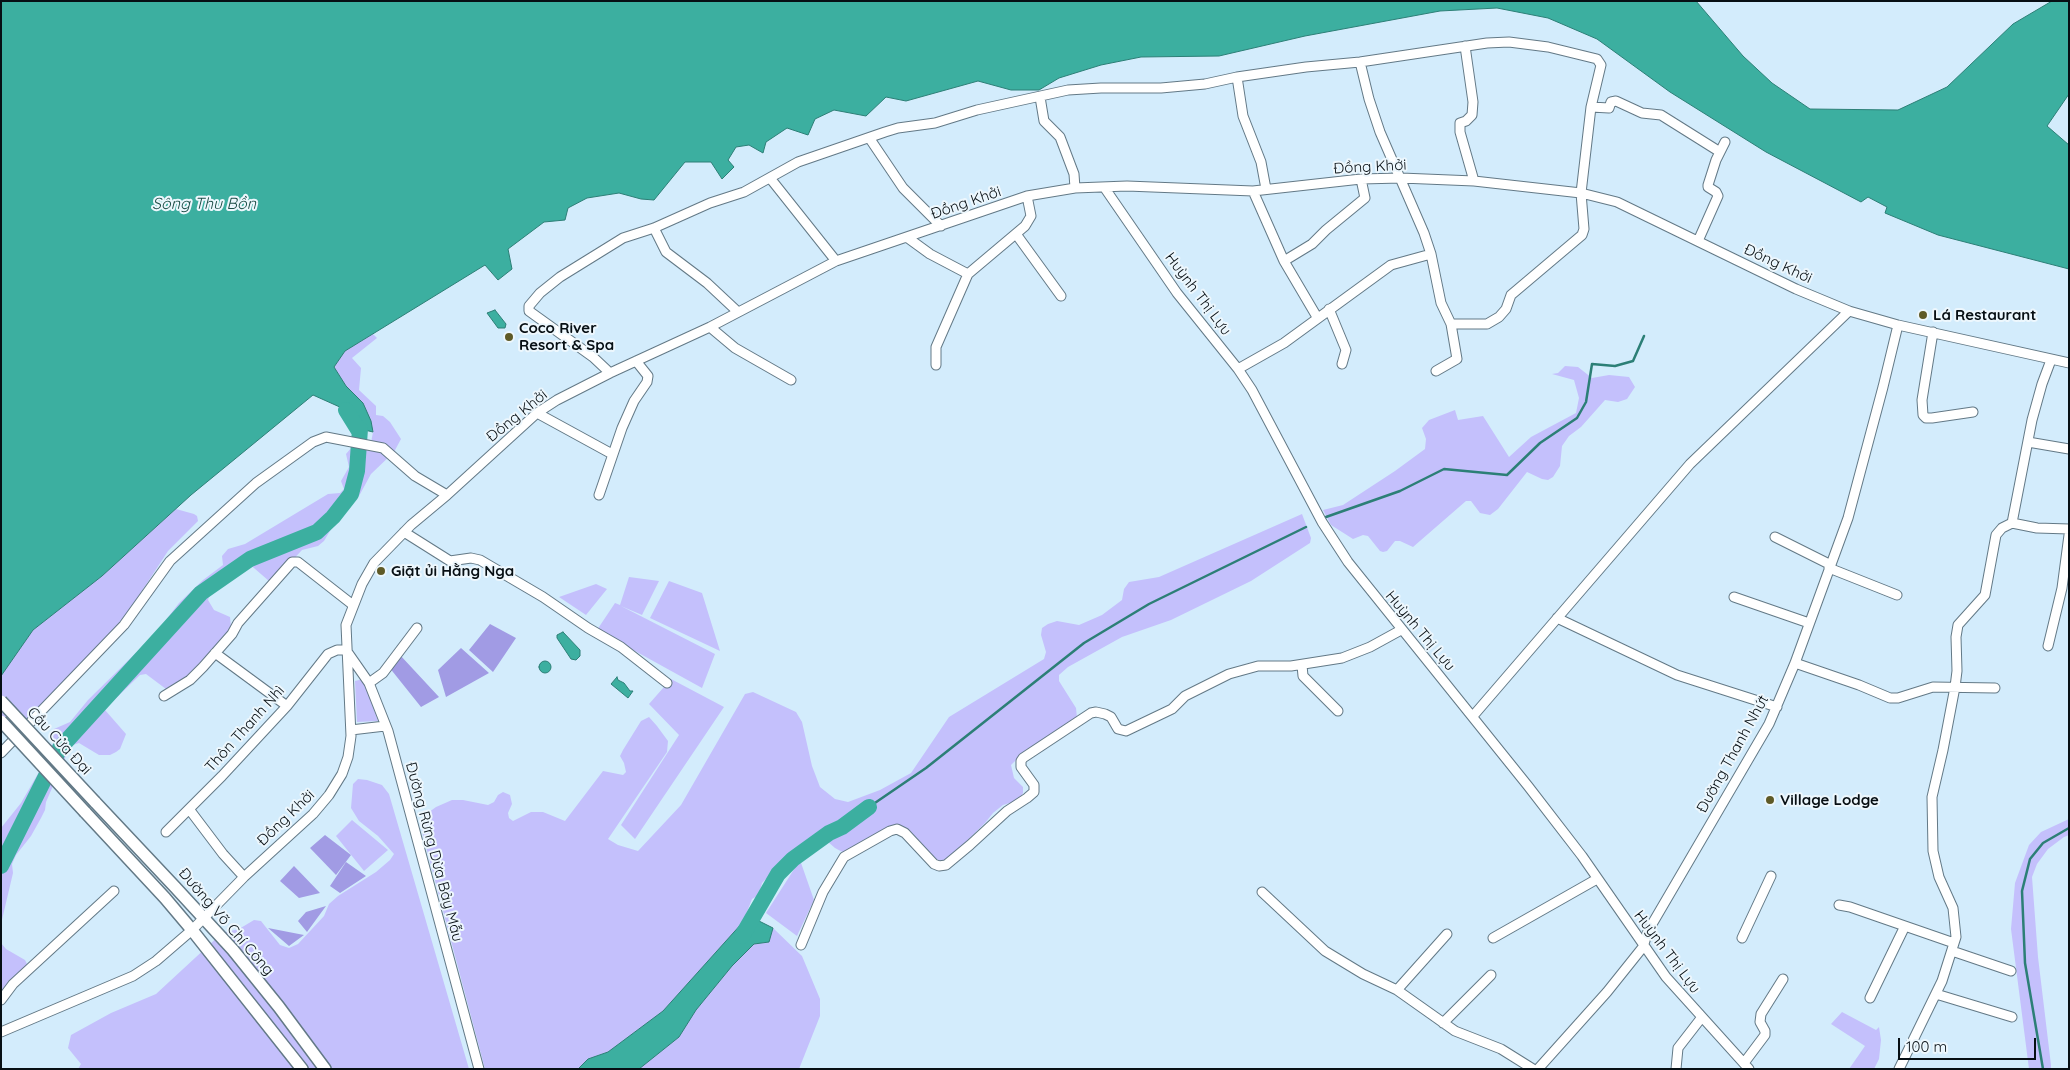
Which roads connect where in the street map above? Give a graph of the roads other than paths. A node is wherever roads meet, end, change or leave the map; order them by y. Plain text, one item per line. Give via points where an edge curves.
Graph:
1 (1465, 46) junction
2 (1360, 62) junction
3 (1237, 77) junction
4 (1040, 96) junction
5 (1591, 107) junction
6 (870, 138) junction
7 (1726, 142) dead end
8 (1720, 152) junction
9 (770, 178) junction
10 (1401, 178) junction
11 (1361, 180) junction
12 (1474, 181) junction
13 (1104, 186) junction
14 (1075, 188) junction
15 (1266, 189) junction
16 (1253, 191) junction
17 (1580, 193) junction
18 (1027, 196) junction
19 (941, 226) junction
20 (654, 228) junction
21 (1016, 234) junction
22 (908, 238) junction
23 (1698, 241) junction
24 (1431, 254) junction
25 (836, 261) junction
26 (1284, 262) junction
27 (968, 274) junction
28 (1061, 296) dead end
29 (1329, 309) junction
30 (1849, 311) junction
31 (738, 312) junction
32 (1318, 317) junction
33 (1452, 324) junction
34 (1898, 325) junction
35 (710, 327) junction
36 (1932, 332) junction
37 (2051, 360) junction
38 (636, 361) junction
39 (2069, 363) edge
40 (1342, 364) dead end
41 (936, 365) dead end
42 (1238, 369) junction
43 (1436, 371) dead end
44 (610, 373) junction
45 (791, 380) dead end
46 (1973, 412) dead end
47 (537, 413) junction
48 (2028, 442) junction
49 (2069, 449) edge
50 (612, 454) junction
51 (447, 495) junction
52 (599, 495) dead end
53 (2012, 523) junction
54 (2069, 528) edge
55 (404, 532) junction
56 (2069, 535) edge
57 (1775, 538) dead end
58 (1830, 566) junction
59 (1898, 595) dead end
60 (1734, 597) dead end
61 (353, 605) junction
62 (1557, 618) junction
63 (1809, 624) junction
64 (417, 628) dead end
65 (1401, 630) junction
66 (2048, 646) dead end
67 (346, 650) junction
68 (215, 653) junction
69 (1794, 663) junction
70 (1302, 665) junction
71 (370, 683) junction
72 (667, 683) dead end
73 (1955, 687) junction
74 (1995, 688) dead end
75 (164, 696) dead end
76 (1, 701) edge
77 (287, 706) junction
78 (1777, 708) junction
79 (1338, 711) dead end
80 (1472, 716) junction
81 (1, 721) edge
82 (385, 726) junction
83 (351, 730) junction
84 (1, 753) edge
85 (95, 802) joint
86 (189, 809) junction
87 (85, 812) joint
88 (166, 832) dead end
89 (1771, 876) dead end
90 (244, 877) junction
91 (1597, 879) junction
92 (114, 890) dead end
93 (1262, 892) dead end
94 (1839, 905) dead end
95 (204, 919) junction
96 (1905, 926) junction
97 (192, 930) junction
98 (1447, 934) dead end
99 (1493, 938) dead end
100 (1742, 938) dead end
101 (801, 945) dead end
102 (1643, 946) junction
103 (1953, 947) junction
104 (2011, 971) dead end
105 (1491, 975) dead end
106 (1783, 980) dead end
107 (1397, 990) junction
108 (1936, 994) junction
109 (1870, 998) dead end
110 (1, 1000) edge
111 (1702, 1017) junction
112 (2012, 1018) dead end
113 (1443, 1023) junction
114 (1, 1032) edge
115 (1746, 1066) edge
116 (302, 1069) edge
117 (325, 1069) edge
118 (479, 1069) edge
119 (1533, 1069) edge
120 (1538, 1069) edge
121 (1676, 1069) edge
122 (1899, 1069) edge

1 - 2 street
1 - 5 street via 1509,42 1597,59 1601,65
1 - 12 street via 1473,102 1472,115 1460,123 1460,132
2 - 3 street
2 - 10 street via 1380,132
3 - 4 street via 1205,84 1079,89
3 - 15 street via 1243,116 1261,162
4 - 6 street via 971,111 935,123 898,128
4 - 14 street via 1044,121 1060,137 1074,174
5 - 8 street via 1609,108 1611,102 1616,101 1642,113 1661,115
5 - 17 street
6 - 9 street via 798,162
6 - 19 street via 906,191
7 - 8 street
8 - 23 street via 1708,186 1718,196
9 - 20 street via 744,192
9 - 25 street
10 - 11 street, Đồng Khởi
10 - 12 street, Đồng Khởi
10 - 24 street
11 - 15 street, Đồng Khởi
11 - 26 street via 1365,198 1312,244
12 - 17 street, Đồng Khởi
13 - 14 street, Đồng Khởi
13 - 16 street, Đồng Khởi
13 - 42 street, Huỳnh Thị Lựu via 1177,293
14 - 18 street, Đồng Khởi
15 - 16 street, Đồng Khởi
16 - 26 street
17 - 23 street, Đồng Khởi via 1617,202
17 - 33 street via 1582,235 1511,295 1499,317 1487,324
18 - 19 street, Đồng Khởi
18 - 21 street via 1031,216
19 - 22 street, Đồng Khởi
20 - 31 street via 666,252
20 - 44 street via 623,238 576,266 528,307 533,315 593,357
21 - 27 street
21 - 28 street
22 - 25 street, Đồng Khởi
22 - 27 street
23 - 30 street, Đồng Khởi
24 - 29 street via 1391,265
24 - 33 street via 1441,303
25 - 31 street, Đồng Khởi
26 - 32 street
27 - 41 street via 936,347
29 - 32 street
29 - 40 street via 1346,350
30 - 34 street, Đồng Khởi
30 - 62 street via 1690,464
31 - 35 street, Đồng Khởi
32 - 42 street via 1284,343
33 - 43 street via 1457,359
34 - 36 street, Đồng Khởi
34 - 58 street, Đường Thanh Nhứt via 1855,496
35 - 38 street, Đồng Khởi
35 - 45 street via 735,348
36 - 37 street, Đồng Khởi
36 - 46 street via 1923,415 1932,418
37 - 39 street, Đồng Khởi
37 - 48 street
38 - 44 street, Đồng Khởi
38 - 50 street via 648,376 647,382 634,401
42 - 65 street, Huỳnh Thị Lựu via 1264,410 1328,533
44 - 47 street, Đồng Khởi
47 - 50 street
47 - 51 street, Đồng Khởi
48 - 49 street
48 - 53 street
50 - 52 street
51 - 55 street, Đồng Khởi
51 - 84 street via 415,476 383,448 326,437 313,442 256,483 170,561 124,624
53 - 54 street via 2037,528
53 - 73 street via 1996,535 1985,595 1958,625
55 - 61 street, Đồng Khởi via 374,563
55 - 72 street via 450,561 480,560 621,647
56 - 66 street via 2062,588
57 - 58 street
58 - 59 street
58 - 63 street, Đường Thanh Nhứt
60 - 63 street
61 - 67 street, Đồng Khởi via 346,625
61 - 68 street via 298,562 292,562
62 - 78 street via 1677,676
62 - 80 street
63 - 69 street, Đường Thanh Nhứt
64 - 71 street via 383,672
65 - 70 street via 1352,655
65 - 80 street, Huỳnh Thị Lựu
67 - 71 street, Đường Rừng Dừa Bảy Mẫu
67 - 77 street, Thôn Thanh Nhì via 328,654
67 - 83 street, Đồng Khởi
68 - 75 street via 190,680
68 - 77 street
69 - 73 street via 1890,698 1933,687
69 - 78 street, Đường Thanh Nhứt
70 - 79 street via 1303,676
70 - 101 street via 1258,666 1229,674 1185,696 1172,709 1126,731 1118,728 1105,714 1091,713 1022,760 1021,767 1034,785 1034,792 1007,811 946,865 934,864 905,833 897,829 844,857 823,892
71 - 82 street, Đường Rừng Dừa Bảy Mẫu
73 - 74 street
73 - 103 street via 1932,798 1933,851 1939,876 1953,908 1956,936
76 - 85 main road, Cầu Cửa Đại, bridge
77 - 86 street, Thôn Thanh Nhì
78 - 102 street, Đường Thanh Nhứt via 1648,931
80 - 91 street, Huỳnh Thị Lựu
81 - 87 main road, Cầu Cửa Đại, bridge
82 - 83 street
82 - 118 street, Đường Rừng Dừa Bảy Mẫu
83 - 90 street, Đồng Khởi via 348,757 329,795 313,814
85 - 95 main road, Đường Võ Chí Công
86 - 88 street, Thôn Thanh Nhì
86 - 90 street
87 - 97 main road, Đường Võ Chí Công
89 - 100 street
90 - 95 street, Đồng Khởi
91 - 99 street
91 - 102 street, Huỳnh Thị Lựu
92 - 110 street via 13,984
93 - 107 street via 1325,951
94 - 96 street
95 - 97 street, Đồng Khởi
95 - 117 main road, Đường Võ Chí Công via 280,1006
96 - 103 street
96 - 109 street
97 - 114 street via 133,976
97 - 116 main road, Đường Võ Chí Công
98 - 107 street
102 - 111 street, Huỳnh Thị Lựu
102 - 120 street, Đường Thanh Nhứt
103 - 104 street
103 - 108 street
105 - 113 street
106 - 115 street via 1760,1014 1765,1036
107 - 113 street
108 - 112 street
108 - 122 street
111 - 115 street, Huỳnh Thị Lựu
111 - 121 street via 1678,1048
113 - 119 street via 1501,1049

